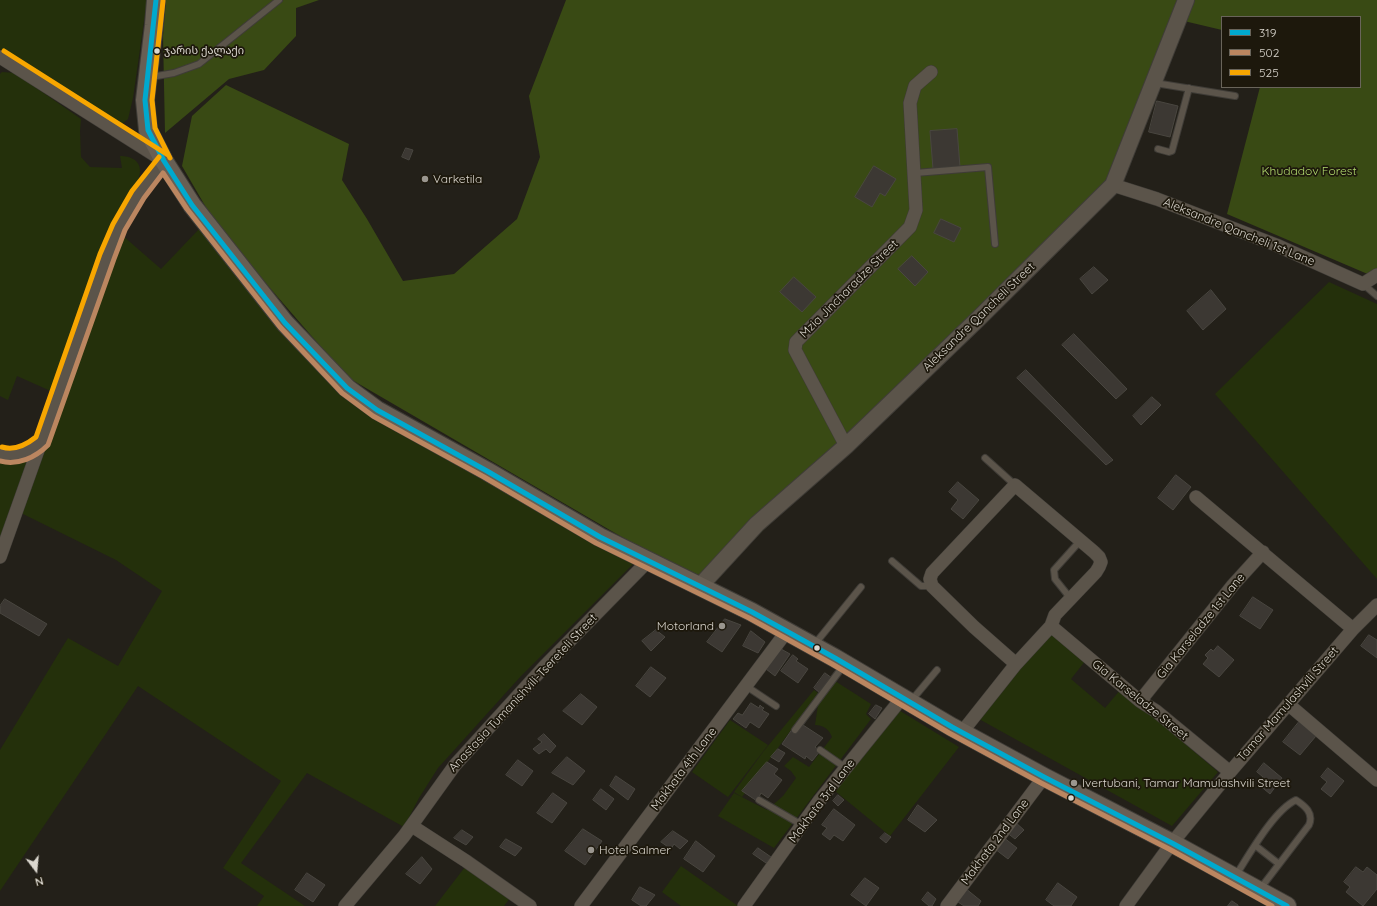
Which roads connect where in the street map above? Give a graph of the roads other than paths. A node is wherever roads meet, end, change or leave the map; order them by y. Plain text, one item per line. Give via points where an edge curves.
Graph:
1 (156, 0) edge
2 (279, 0) edge
3 (1186, 0) edge
4 (0, 58) edge
5 (931, 72) dead end
6 (147, 77) junction
7 (1154, 83) junction
8 (1189, 88) junction
9 (1236, 96) dead end
10 (1158, 149) dead end
11 (164, 161) junction
12 (915, 172) junction
13 (1113, 185) junction
14 (995, 244) dead end
15 (1377, 274) edge
16 (1363, 284) junction
17 (1377, 296) edge
18 (42, 441) junction
19 (846, 446) junction
20 (0, 454) edge
21 (985, 458) dead end
22 (1015, 485) junction
23 (1196, 497) dead end
24 (1080, 541) junction
25 (1262, 552) junction
26 (0, 557) edge
27 (648, 560) junction
28 (892, 561) dead end
29 (700, 586) junction
30 (932, 586) junction
31 (862, 587) dead end
32 (1071, 599) junction
33 (1375, 611) edge
34 (1051, 626) junction
35 (1352, 629) junction
36 (787, 631) junction
37 (813, 646) junction
38 (845, 664) junction
39 (1016, 664) junction
40 (937, 670) dead end
41 (746, 686) junction
42 (906, 700) junction
43 (1140, 701) junction
44 (1288, 704) junction
45 (776, 706) dead end
46 (795, 730) dead end
47 (962, 732) junction
48 (820, 750) dead end
49 (846, 768) junction
50 (1230, 772) junction
51 (1044, 777) junction
52 (1377, 780) edge
53 (759, 800) dead end
54 (806, 823) junction
55 (412, 826) junction
56 (1172, 843) junction
57 (1256, 846) junction
58 (1279, 864) junction
59 (1235, 877) junction
60 (1259, 891) junction
61 (513, 901) edge
62 (345, 906) edge
63 (530, 906) edge
64 (581, 906) edge
65 (744, 906) edge
66 (947, 906) edge
67 (1126, 906) edge
68 (1287, 906) edge

1 - 6 main road
2 - 6 lane via 199,64 174,73
3 - 7 street, Aleksandre Qancheli Street
4 - 11 street
5 - 12 street, Mzia Jincharadze Street via 915,86 910,103
6 - 11 main road via 145,100 148,130
7 - 8 lane
7 - 13 street, Aleksandre Qancheli Street
8 - 9 lane
8 - 10 lane via 1172,151
11 - 18 street via 138,194 119,227
11 - 27 main road via 192,205 285,323 347,388 377,410 600,537
12 - 14 lane via 988,167
12 - 19 street, Mzia Jincharadze Street via 916,210 910,228 796,342 794,350
13 - 16 street, Aleksandre Qancheli 1st Lane via 1276,245
13 - 19 street, Aleksandre Qancheli Street
15 - 16 street
16 - 17 lane
18 - 20 street via 28,452 13,456
18 - 26 street
19 - 29 street, Aleksandre Qancheli Street via 757,524
21 - 22 lane
22 - 24 street
22 - 30 street via 932,573
23 - 25 street
24 - 32 lane via 1054,570 1055,579
24 - 32 street via 1099,557 1101,562
25 - 35 street
25 - 43 street, Gia Karseladze 1st Lane
27 - 29 main road
27 - 55 street, Anastasia Tumanishvili-Tsereteli Street via 544,667 455,765
28 - 30 lane via 921,586
29 - 36 main road
30 - 39 street
31 - 37 lane
32 - 34 street via 1055,615
33 - 35 street, Tamar Mamulashvili Street
34 - 39 street
34 - 43 street, Gia Karseladze Street
35 - 44 street, Tamar Mamulashvili Street
36 - 37 main road
36 - 41 street, Makhata 4th Lane
37 - 38 main road
38 - 42 main road
38 - 46 lane
39 - 47 street
40 - 42 lane
41 - 45 lane
41 - 64 street, Makhata 4th Lane
42 - 47 main road
42 - 49 street, Makhata 3rd Lane
43 - 50 street, Gia Karseladze Street via 1156,711
44 - 50 street, Tamar Mamulashvili Street
44 - 52 street
47 - 51 main road
48 - 49 lane
49 - 54 street, Makhata 3rd Lane via 819,801
50 - 56 street, Tamar Mamulashvili Street
51 - 56 main road
51 - 66 street, Makhata 2nd Lane
53 - 54 lane
54 - 65 street, Makhata 3rd Lane
55 - 61 street
55 - 62 street, Anastasia Tumanishvili-Tsereteli Street
56 - 59 main road
56 - 67 street, Tamar Mamulashvili Street
57 - 58 lane
57 - 58 lane via 1273,820 1289,803 1296,800 1303,804 1309,811 1309,825
57 - 59 lane
58 - 60 lane
59 - 60 main road
60 - 68 main road
61 - 63 street

